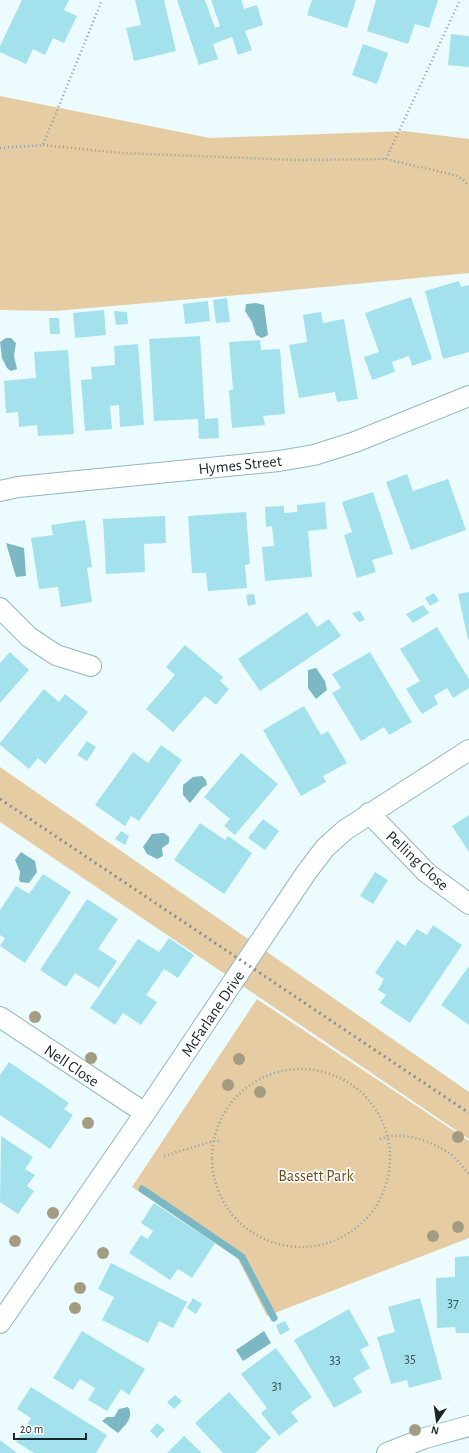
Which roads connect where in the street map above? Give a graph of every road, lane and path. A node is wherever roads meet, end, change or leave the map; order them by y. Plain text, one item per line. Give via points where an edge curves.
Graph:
1 (102, 0) edge
2 (460, 0) edge
3 (43, 145) junction
4 (0, 148) edge
5 (386, 159) junction
6 (469, 185) edge
7 (469, 396) edge
8 (0, 490) edge
9 (0, 608) edge
10 (91, 666) dead end
11 (469, 750) edge
12 (369, 814) junction
13 (469, 904) edge
14 (0, 1017) edge
15 (145, 1113) junction
16 (389, 1135) junction
17 (380, 1139) dead end
18 (213, 1141) junction
19 (222, 1141) dead end
20 (164, 1156) dead end
21 (469, 1174) edge
22 (0, 1323) edge
23 (469, 1426) edge
24 (387, 1453) edge

1 - 3 path
2 - 5 path
3 - 4 path
3 - 5 path via 121,153 296,160
5 - 6 path via 458,176
7 - 8 street, Hymes Street via 356,442 314,455 279,461
9 - 10 street via 29,637 56,655
11 - 12 street, McFarlane Drive
12 - 13 street, Pelling Close via 427,873
12 - 15 street, McFarlane Drive via 345,830 325,848 306,873
14 - 15 street, Nell Close
15 - 22 street, McFarlane Drive
16 - 17 path
16 - 18 path via 376,1108 359,1089 336,1075 310,1069 284,1070 259,1079 238,1095 222,1116
16 - 18 path via 392,1161 386,1190 371,1216 349,1235 321,1246 291,1247 263,1239 238,1222 221,1199 212,1170
16 - 21 path via 418,1138 431,1144 449,1153
18 - 19 path
18 - 20 path
23 - 24 street via 425,1438

